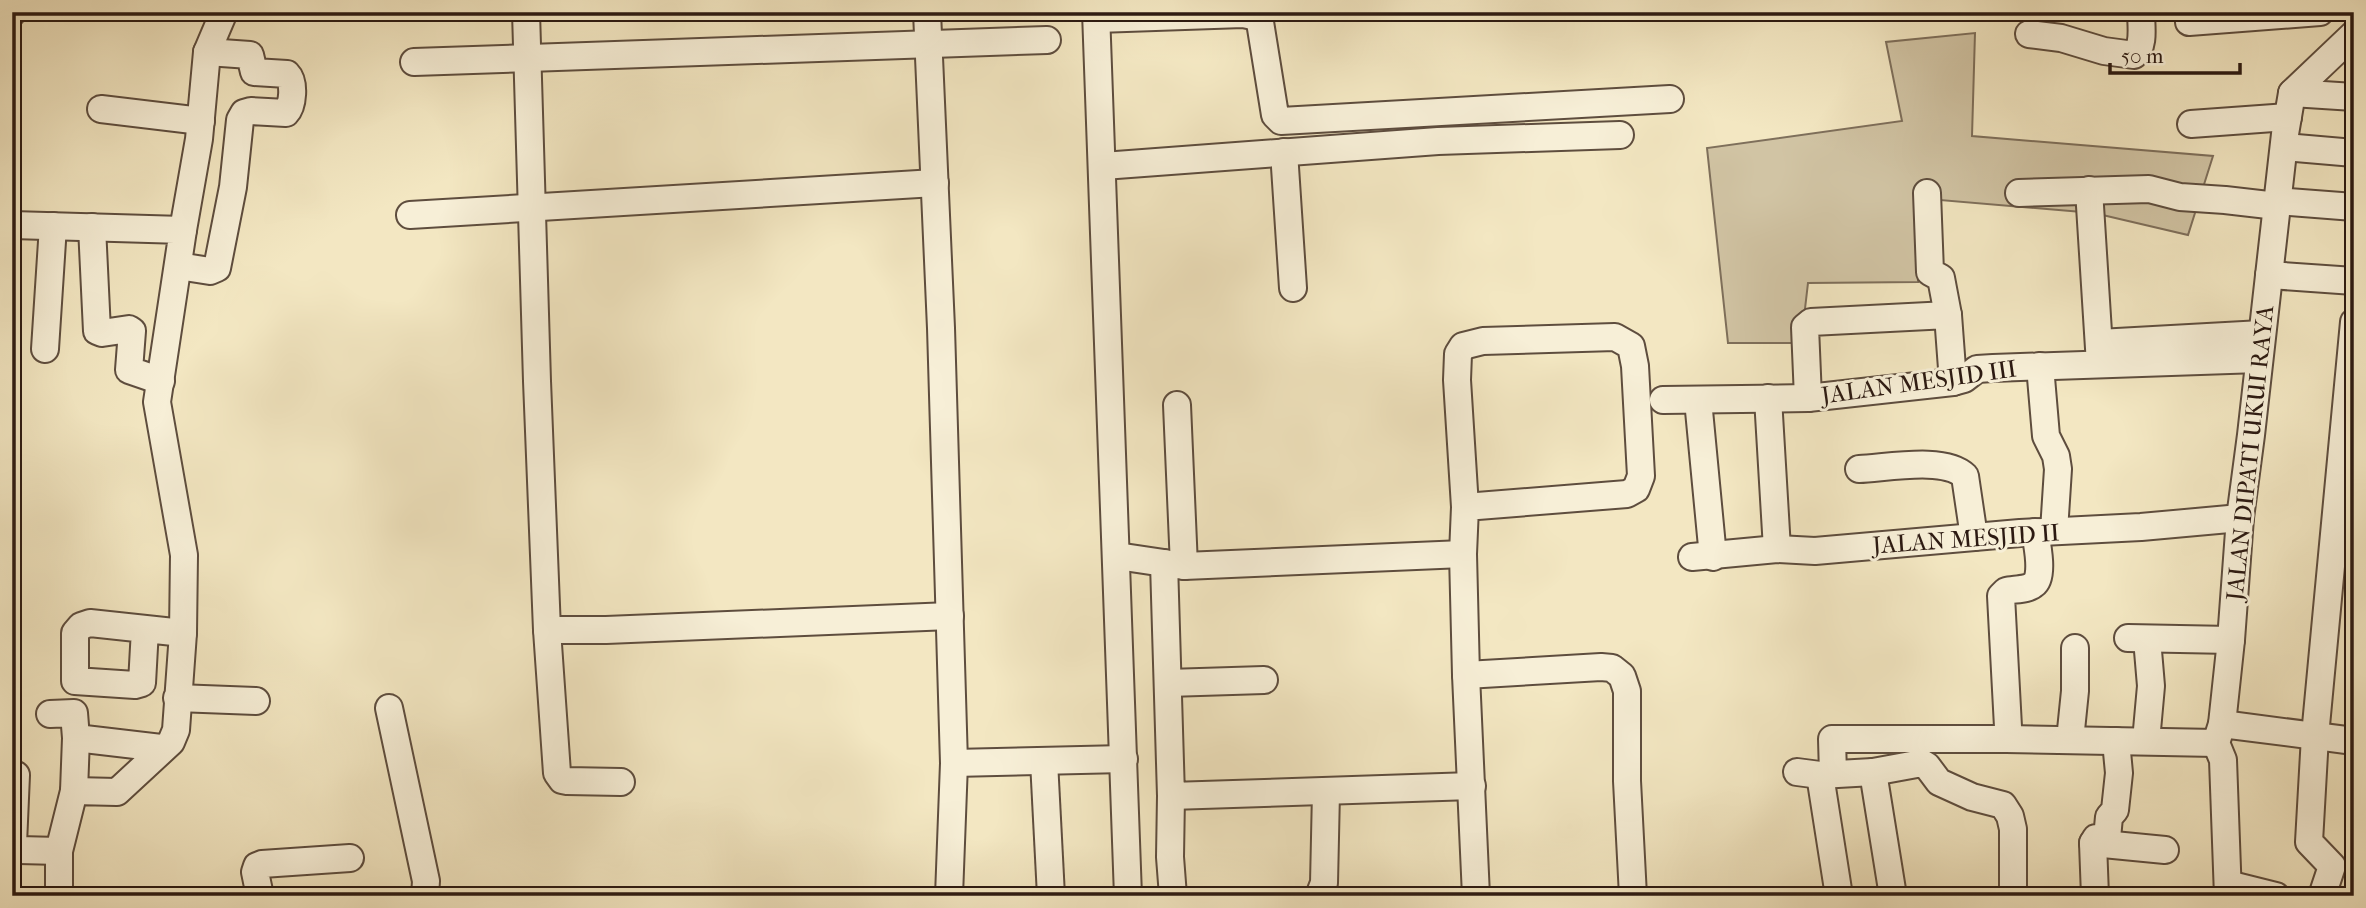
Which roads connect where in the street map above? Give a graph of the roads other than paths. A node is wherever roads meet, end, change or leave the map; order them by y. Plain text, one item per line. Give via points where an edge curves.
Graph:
1 (224, 12) edge
2 (526, 12) edge
3 (926, 12) edge
4 (2141, 12) edge
5 (2320, 12) edge
6 (1097, 15) edge
7 (2189, 22) dead end
8 (2029, 34) dead end
9 (2354, 34) edge
10 (1046, 40) dead end
11 (928, 44) junction
12 (207, 52) junction
13 (528, 57) junction
14 (414, 62) dead end
15 (2354, 97) edge
16 (1670, 99) dead end
17 (2290, 105) junction
18 (101, 109) dead end
19 (201, 121) junction
20 (2191, 124) dead end
21 (1620, 135) dead end
22 (2284, 147) junction
23 (1284, 152) junction
24 (2354, 153) edge
25 (1103, 166) junction
26 (936, 183) junction
27 (2089, 190) junction
28 (1927, 193) dead end
29 (2020, 193) dead end
30 (2277, 204) junction
31 (532, 207) junction
32 (2354, 207) edge
33 (410, 215) dead end
34 (12, 225) edge
35 (54, 226) junction
36 (92, 227) junction
37 (183, 230) junction
38 (178, 267) junction
39 (2269, 275) junction
40 (2354, 281) edge
41 (1293, 288) dead end
42 (1948, 315) junction
43 (2354, 322) edge
44 (2261, 347) junction
45 (45, 349) dead end
46 (2099, 353) junction
47 (2040, 366) junction
48 (160, 381) junction
49 (1953, 382) junction
50 (1768, 398) junction
51 (1808, 398) junction
52 (1663, 400) dead end
53 (1698, 400) junction
54 (1177, 405) dead end
55 (1859, 469) dead end
56 (1465, 508) junction
57 (2240, 518) junction
58 (2044, 532) junction
59 (1974, 537) junction
60 (1777, 549) junction
61 (1464, 554) junction
62 (1117, 556) junction
63 (1174, 565) junction
64 (950, 616) junction
65 (145, 629) junction
66 (547, 630) junction
67 (183, 633) junction
68 (2231, 640) junction
69 (2075, 648) dead end
70 (1466, 675) junction
71 (1264, 680) dead end
72 (75, 681) junction
73 (1168, 683) junction
74 (177, 698) junction
75 (256, 702) dead end
76 (389, 708) dead end
77 (67, 722) junction
78 (2219, 733) junction
79 (2315, 736) junction
80 (2006, 739) junction
81 (2070, 740) junction
82 (2116, 741) junction
83 (2146, 741) junction
84 (2354, 741) edge
85 (161, 748) junction
86 (1125, 759) junction
87 (1044, 761) junction
88 (954, 764) junction
89 (1874, 772) junction
90 (1817, 774) junction
91 (16, 775) dead end
92 (621, 782) dead end
93 (1472, 786) junction
94 (74, 791) junction
95 (1326, 792) junction
96 (1171, 796) junction
97 (2093, 843) junction
98 (59, 850) junction
99 (2165, 850) dead end
100 (350, 858) dead end
101 (2228, 890) edge
102 (59, 896) edge
103 (260, 896) edge
104 (425, 896) edge
105 (949, 896) edge
106 (1051, 896) edge
107 (1128, 896) edge
108 (1173, 896) edge
109 (1319, 896) edge
110 (1476, 896) edge
111 (1633, 896) edge
112 (1839, 896) edge
113 (1893, 896) edge
114 (2012, 896) edge
115 (2095, 896) edge
116 (2277, 896) edge
117 (2322, 896) edge

1 - 12 street
2 - 13 street
3 - 11 street
4 - 8 street via 2141,43 2134,55
5 - 7 street
6 - 16 street via 1253,16 1260,22 1275,115 1281,121
6 - 25 street
9 - 17 street
10 - 11 street
11 - 13 street
11 - 26 street
12 - 19 street
12 - 38 street via 250,55 254,72 287,74 292,80 290,108 286,113 244,113 217,268
13 - 14 street
13 - 31 street
15 - 17 street
17 - 20 street
17 - 22 street, JALAN DIPATI UKUI RAYA
18 - 19 street
19 - 37 street
21 - 23 street
22 - 24 street
22 - 30 street, JALAN DIPATI UKUI RAYA
23 - 25 street
23 - 41 street
25 - 62 street
26 - 31 street
26 - 64 street
27 - 29 street
27 - 30 street via 2149,189 2180,197
27 - 46 street
28 - 42 street via 1930,272 1941,278
30 - 32 street
30 - 39 street, JALAN DIPATI UKUI RAYA
31 - 33 street
31 - 66 street
34 - 35 street
35 - 36 street
35 - 45 street
36 - 37 street
36 - 48 street via 97,331 132,331 128,370
37 - 38 street
38 - 48 street
39 - 40 street
39 - 44 street, JALAN DIPATI UKUI RAYA
42 - 49 street
42 - 51 street via 1806,324
43 - 79 street
44 - 46 street, JALAN MESJID III
44 - 57 street, JALAN DIPATI UKUI RAYA
46 - 47 street, JALAN MESJID III
47 - 49 street, JALAN MESJID III via 1977,369
47 - 58 street via 2046,436 2057,469
48 - 67 street via 159,419 182,530
49 - 51 street, JALAN MESJID III
50 - 51 street, JALAN MESJID III
50 - 53 street, JALAN MESJID III
50 - 60 street
52 - 53 street, JALAN MESJID III
53 - 60 street, JALAN MESJID II via 1703,557
54 - 63 street
55 - 59 street via 1931,465 1959,471 1965,476
56 - 56 street via 1627,495 1636,489 1641,476 1630,346 1615,337 1483,341 1463,346 1458,354 1457,380
56 - 61 street
57 - 58 street, JALAN MESJID II
57 - 68 street, JALAN DIPATI UKUI RAYA
58 - 59 street, JALAN MESJID II
58 - 80 street via 2039,578 2033,585 2006,590 2001,596
59 - 60 street, JALAN MESJID II via 1815,551
61 - 63 street
61 - 70 street
62 - 63 street
62 - 86 street
63 - 73 street
64 - 66 street
64 - 88 street
65 - 67 street
65 - 72 street via 142,683
65 - 72 street via 81,626 75,633
66 - 92 street via 557,773 567,781
67 - 74 street
68 - 78 street, JALAN DIPATI UKUI RAYA
68 - 83 street via 2138,639 2151,686
69 - 81 street
70 - 93 street
70 - 111 street via 1601,667 1622,676 1628,710
71 - 73 street
72 - 77 street
73 - 96 street
74 - 75 street
74 - 85 street via 174,736
76 - 104 street via 426,881
77 - 85 street
77 - 94 street
78 - 79 street
78 - 83 street
78 - 101 street, JALAN DIPATI UKUI RAYA
79 - 84 street
79 - 117 street via 2309,844 2332,866
80 - 81 street
80 - 90 street via 1832,739
81 - 82 street
82 - 83 street
82 - 97 street via 2115,810 2109,817 2107,838 2096,838
85 - 94 street via 114,794
86 - 87 street
86 - 107 street
87 - 88 street
87 - 106 street
88 - 105 street
89 - 90 street
89 - 113 street
89 - 114 street via 1922,763 1939,782 2003,805 2012,829
90 - 112 street
91 - 98 street via 15,848
93 - 95 street
93 - 110 street
94 - 98 street
95 - 96 street
95 - 109 street via 1324,883
96 - 108 street
97 - 99 street
97 - 115 street
98 - 102 street
100 - 103 street via 257,866
101 - 116 street

